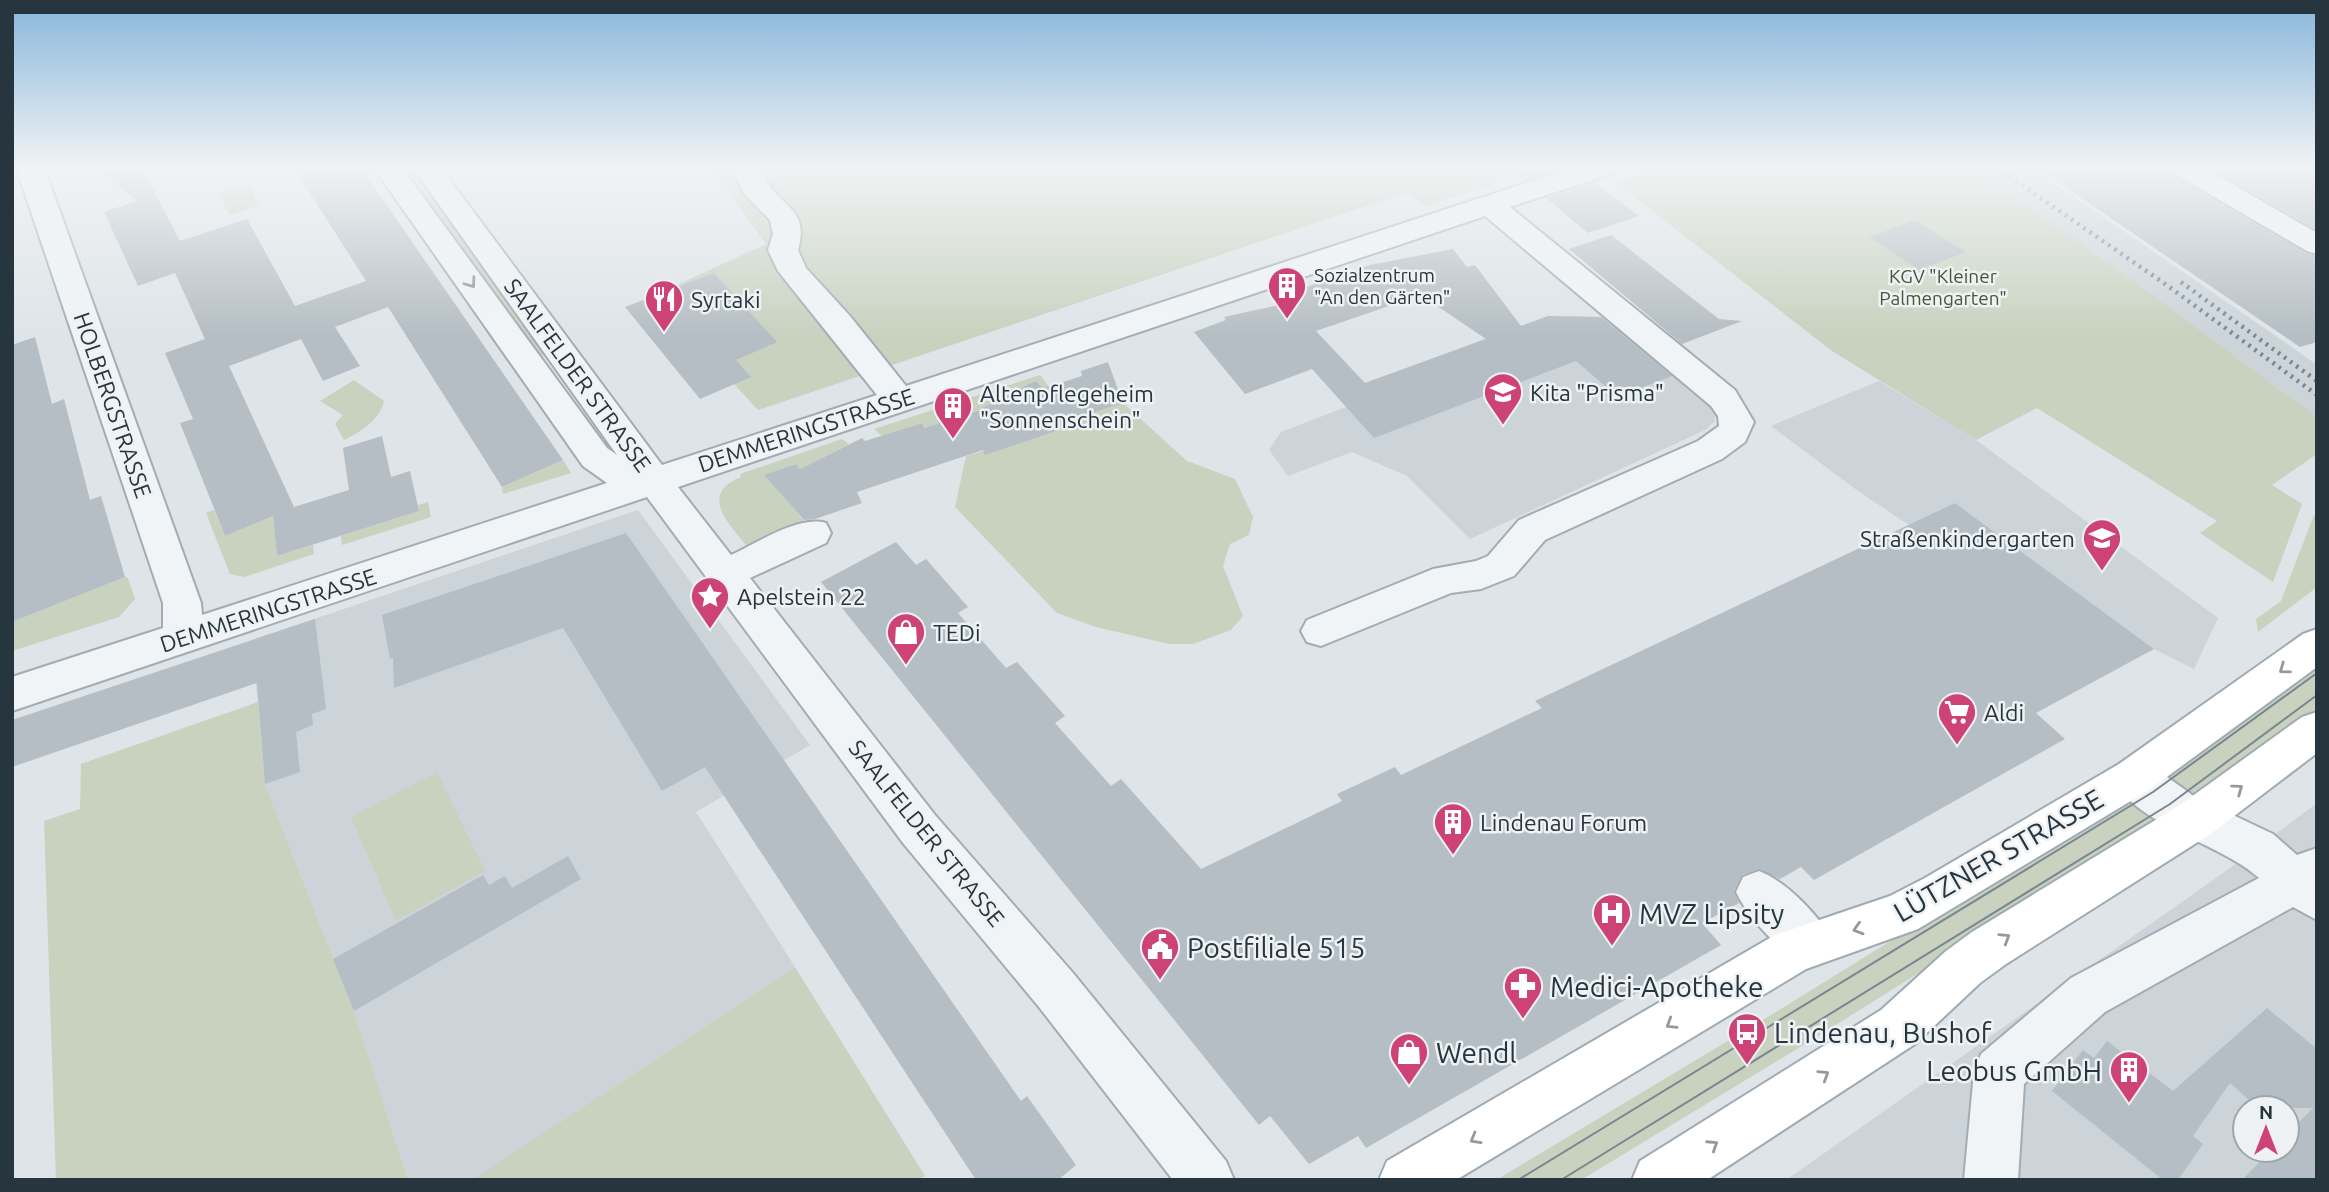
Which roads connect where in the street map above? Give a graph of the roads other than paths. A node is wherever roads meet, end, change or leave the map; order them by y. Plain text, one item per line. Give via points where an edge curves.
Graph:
1 (48, 224) edge
2 (428, 224) edge
3 (467, 224) edge
4 (785, 224) edge
5 (1430, 224) edge
6 (1513, 224) edge
7 (2280, 224) edge
8 (2317, 245) edge
9 (899, 400) junction
10 (654, 481) junction
11 (813, 533) dead end
12 (724, 574) junction
13 (1321, 631) dead end
14 (183, 638) junction
15 (2317, 645) edge
16 (12, 694) edge
17 (2317, 729) edge
18 (2134, 777) junction
19 (2196, 819) junction
20 (2310, 883) edge
21 (1759, 892) dead end
22 (1810, 944) junction
23 (1207, 1180) edge
24 (1406, 1180) edge
25 (1659, 1180) edge
26 (1991, 1180) edge

1 - 14 street, HOLBERGSTRASSE via 183,603
2 -> 10 street, SAALFELDER STRASSE via 595,457 618,474
3 - 10 street, SAALFELDER STRASSE
4 - 9 street via 788,234 783,250 793,271
5 - 9 street, DEMMERINGSTRASSE
6 - 13 street via 1723,398 1738,426 1710,450 1532,530 1501,566 1481,575 1447,579
7 - 8 street
9 - 10 street, DEMMERINGSTRASSE
10 - 12 street, SAALFELDER STRASSE
10 - 14 street, DEMMERINGSTRASSE
11 - 12 street
12 - 23 street, SAALFELDER STRASSE via 919,829 1056,990
14 - 16 street, DEMMERINGSTRASSE
15 -> 18 main road, LÜTZNER STRASSE
19 -> 17 main road
18 - 19 street
18 -> 22 main road, LÜTZNER STRASSE via 1902,914
19 - 20 street via 2257,848
25 -> 19 main road via 1898,1027 1989,947
20 - 26 street via 2088,996 1999,1072
21 - 22 street
22 -> 24 main road, LÜTZNER STRASSE

